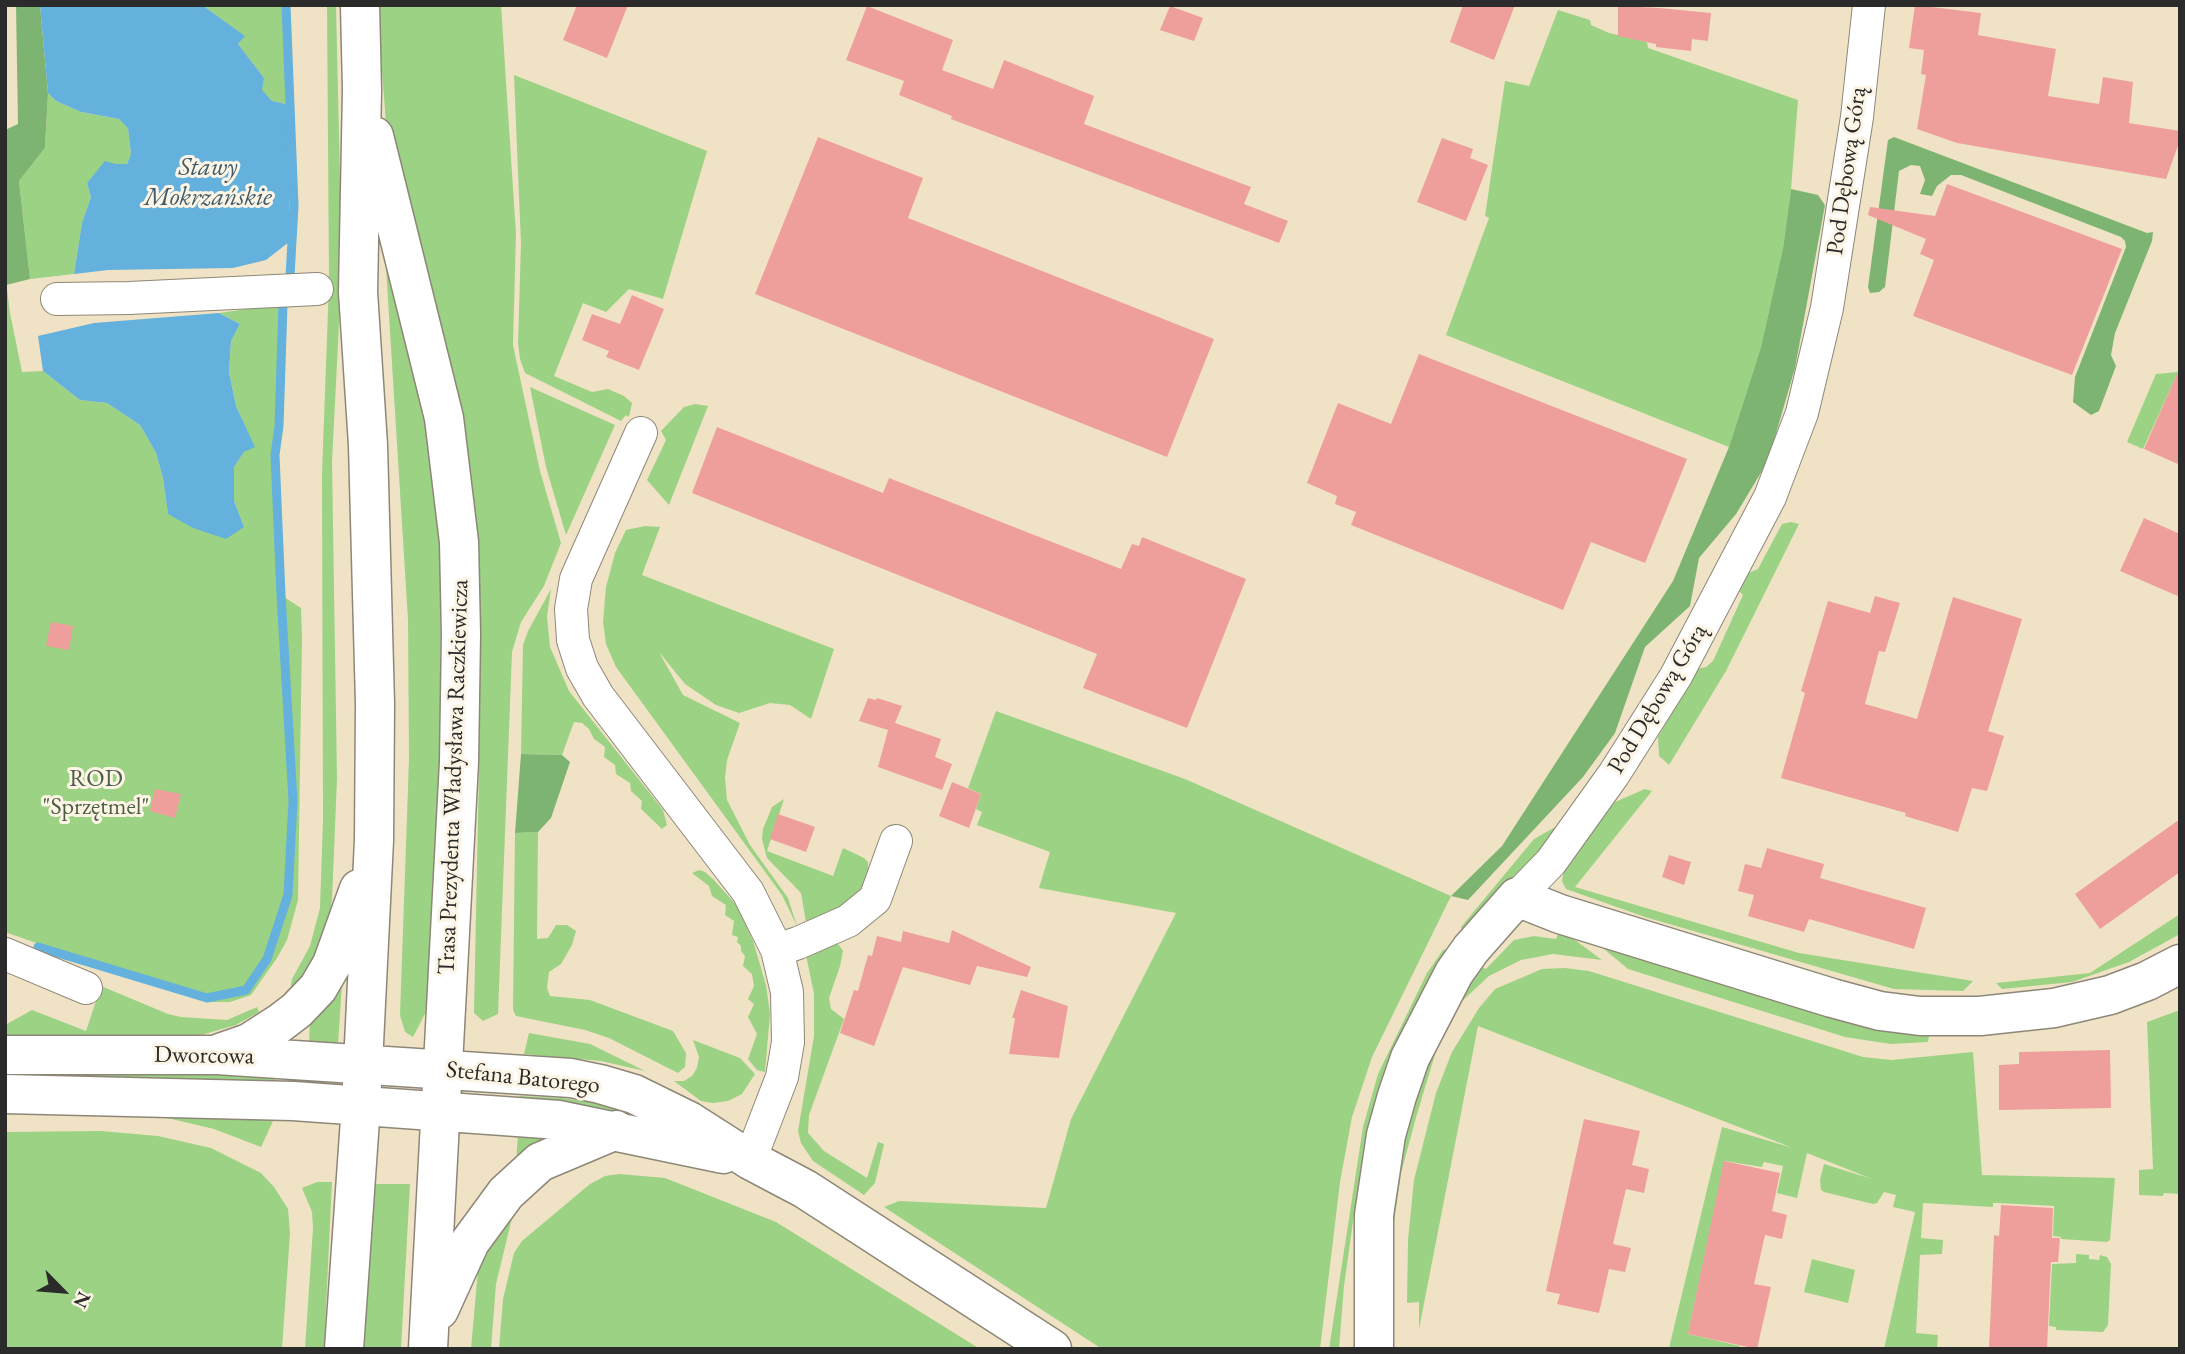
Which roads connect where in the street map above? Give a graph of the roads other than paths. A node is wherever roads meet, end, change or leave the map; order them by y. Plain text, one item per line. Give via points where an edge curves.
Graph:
1 (360, 5) edge
2 (1869, 5) edge
3 (362, 90) junction
4 (317, 289) dead end
5 (57, 299) dead end
6 (641, 433) dead end
7 (374, 840) junction
8 (896, 841) dead end
9 (1517, 897) junction
10 (777, 950) junction
11 (5, 954) edge
12 (2180, 964) edge
13 (86, 988) dead end
14 (5, 1055) edge
15 (217, 1055) junction
16 (363, 1065) junction
17 (403, 1067) joint
18 (443, 1070) junction
19 (5, 1094) edge
20 (361, 1105) junction
21 (401, 1108) joint
22 (441, 1111) junction
23 (616, 1130) junction
24 (750, 1160) junction
25 (1374, 1215) junction
26 (428, 1342) edge
27 (344, 1349) edge
28 (1052, 1349) edge
29 (1348, 1349) edge
30 (1374, 1349) edge

1 - 3 street, Trasa Prezydenta Władysława Raczkiewicza
2 - 9 street, Pod Dębową Górą via 1857,117 1826,308 1802,413 1770,497 1676,676 1551,862
3 - 7 street, Trasa Prezydenta Władysława Raczkiewicza via 358,292 368,445
3 - 18 street, Trasa Prezydenta Władysława Raczkiewicza via 444,418 459,542 459,762
4 - 5 street
6 - 10 street via 576,579 571,609 575,649 598,696 748,892
7 - 15 street, Trasa Prezydenta Władysława Raczkiewicza via 348,924 318,988 280,1023
7 - 16 street, Trasa Prezydenta Władysława Raczkiewicza
8 - 10 street via 875,899 849,921
9 - 12 street via 1832,998 1920,1016 1980,1016 2054,1008 2110,995
9 - 25 street, Pod Dębową Górą via 1454,973 1410,1058 1386,1135
10 - 24 street via 788,999 786,1059
11 - 13 street
14 - 15 street, Dworcowa
15 - 16 street, Dworcowa
16 - 17 street, Dworcowa
16 - 20 street, Trasa Prezydenta Władysława Raczkiewicza
17 - 18 street, Stefana Batorego
18 - 22 street, Trasa Prezydenta Władysława Raczkiewicza
18 - 24 street, Stefana Batorego via 571,1078 634,1094 689,1121
19 - 20 street, Dworcowa
20 - 21 street, Dworcowa
20 - 27 street, Trasa Prezydenta Władysława Raczkiewicza
21 - 22 street, Stefana Batorego
22 - 23 street, Stefana Batorego via 559,1120
22 - 26 street, Trasa Prezydenta Władysława Raczkiewicza
23 - 24 street, Stefana Batorego
23 - 26 street, Stefana Batorego via 540,1162 506,1193 470,1242
24 - 28 street, Stefana Batorego via 804,1188
25 - 29 street via 1358,1276
25 - 30 street, Pod Dębową Górą

